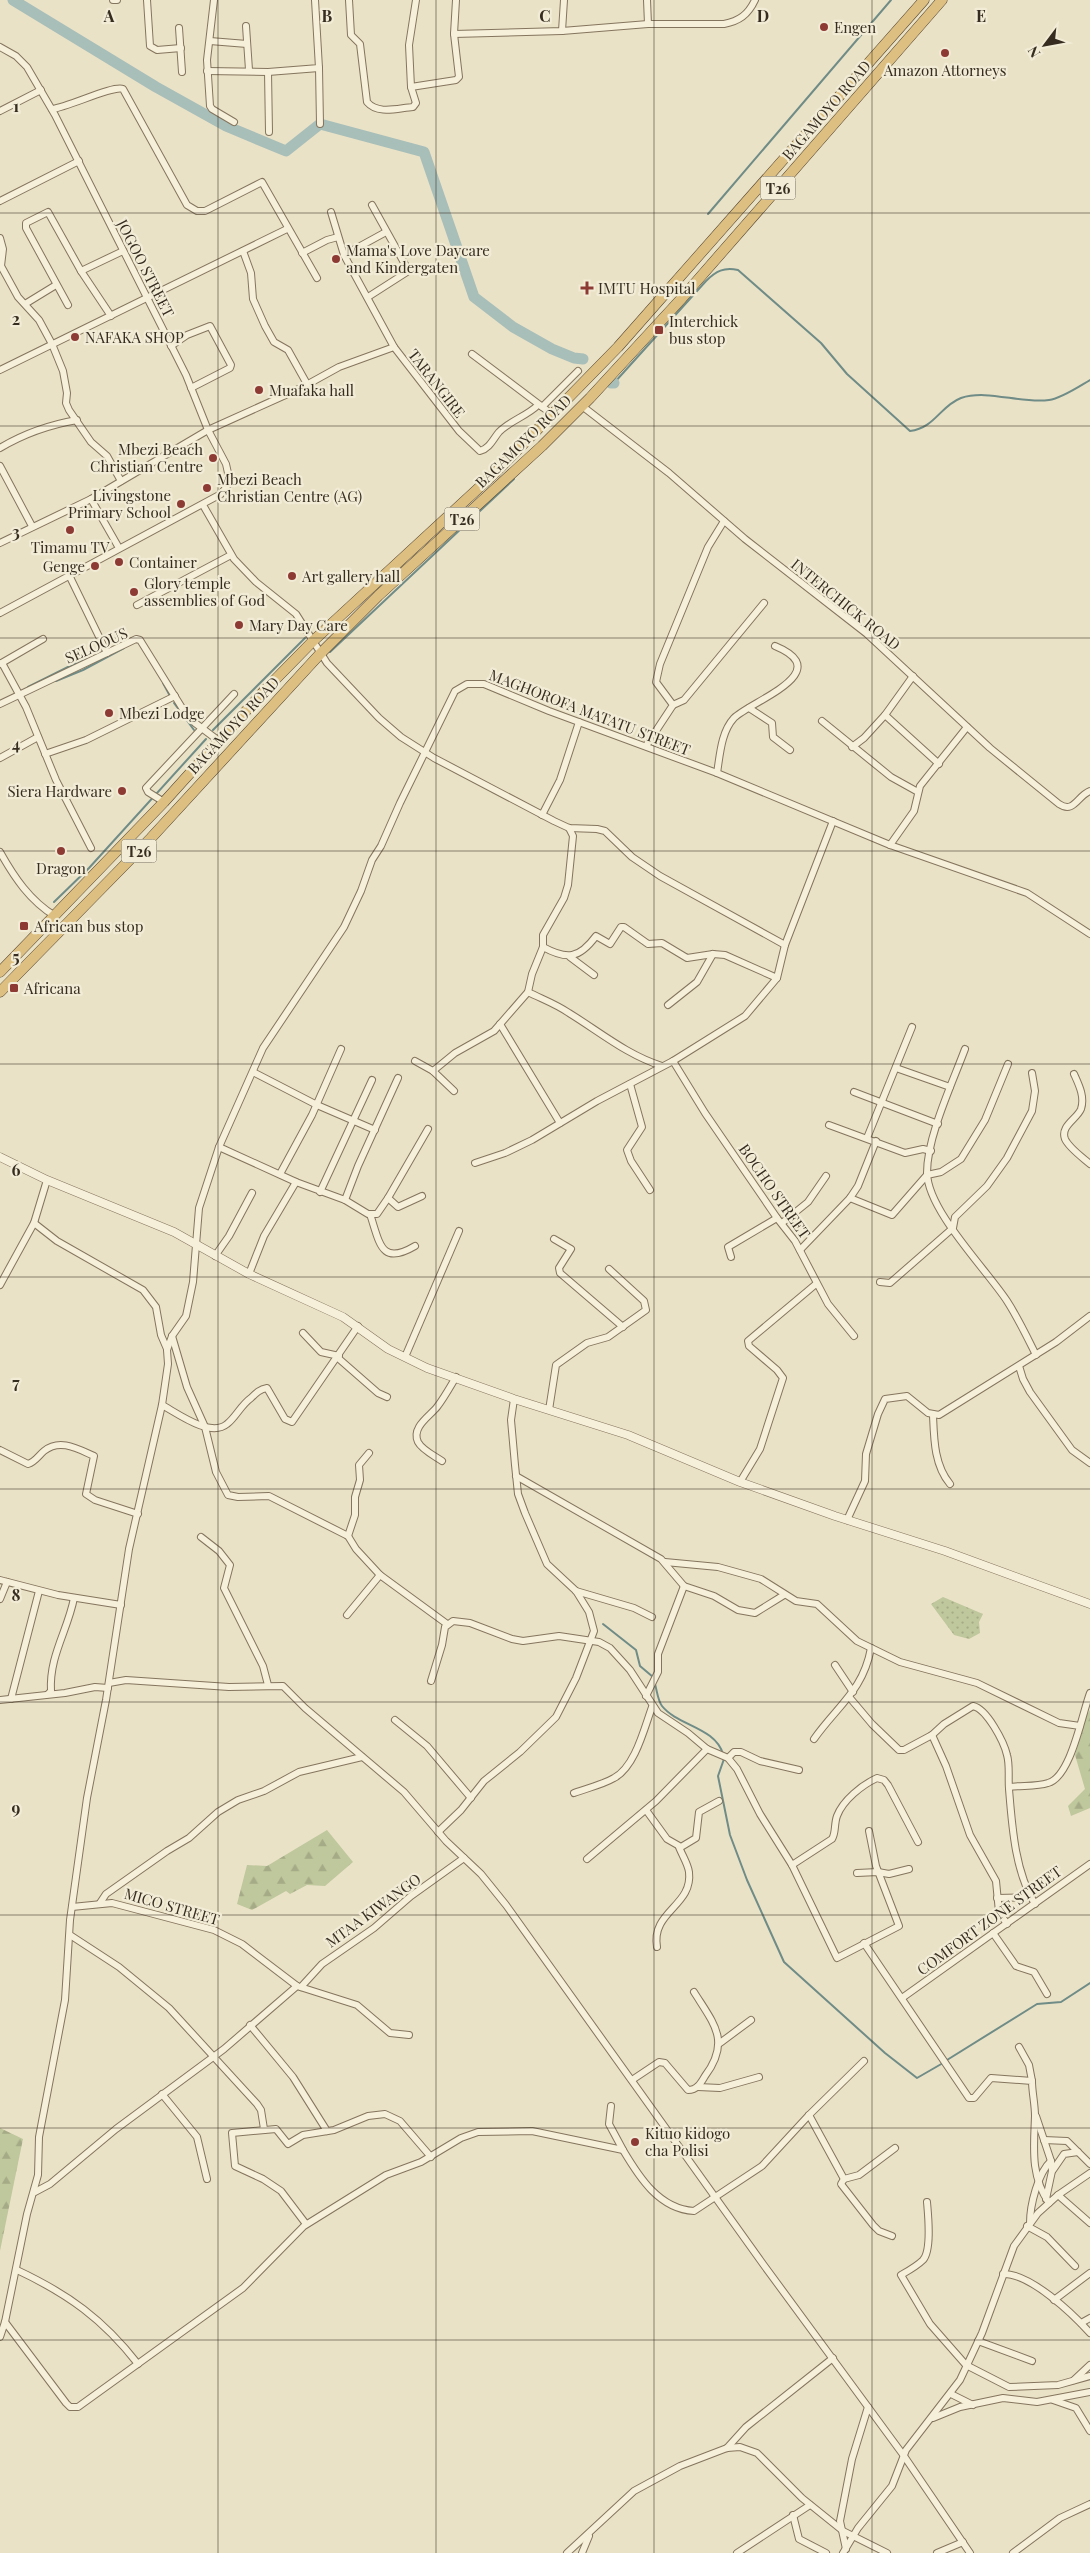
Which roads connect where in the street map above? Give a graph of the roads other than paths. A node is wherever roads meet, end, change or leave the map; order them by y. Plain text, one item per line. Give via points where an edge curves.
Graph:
1 (112, 0) edge
2 (117, 0) edge
3 (147, 0) edge
4 (214, 0) edge
5 (315, 0) edge
6 (349, 0) edge
7 (416, 0) edge
8 (456, 0) edge
9 (564, 0) edge
10 (647, 0) edge
11 (755, 0) edge
12 (924, 0) edge
13 (942, 0) edge
14 (648, 24) junction
15 (246, 26) dead end
16 (179, 28) dead end
17 (562, 31) junction
18 (454, 34) junction
19 (210, 42) junction
20 (247, 44) junction
21 (0, 47) edge
22 (181, 48) junction
23 (319, 68) junction
24 (249, 70) junction
25 (208, 71) junction
26 (182, 72) dead end
27 (268, 72) junction
28 (411, 87) junction
29 (41, 90) junction
30 (52, 109) junction
31 (0, 111) edge
32 (234, 122) dead end
33 (320, 124) dead end
34 (269, 132) dead end
35 (79, 161) junction
36 (0, 201) edge
37 (372, 205) dead end
38 (331, 212) dead end
39 (287, 229) junction
40 (386, 232) junction
41 (338, 237) junction
42 (0, 238) edge
43 (123, 251) junction
44 (243, 251) junction
45 (302, 253) junction
46 (344, 255) junction
47 (81, 271) junction
48 (317, 278) dead end
49 (56, 285) junction
50 (147, 298) junction
51 (368, 298) junction
52 (25, 304) junction
53 (68, 305) dead end
54 (111, 316) junction
55 (52, 344) junction
56 (171, 346) junction
57 (394, 347) junction
58 (472, 354) dead end
59 (0, 370) edge
60 (578, 371) dead end
61 (307, 384) junction
62 (191, 388) junction
63 (540, 406) junction
64 (582, 406) junction
65 (553, 415) junction
66 (77, 420) junction
67 (208, 430) junction
68 (0, 448) edge
69 (0, 466) edge
70 (120, 481) junction
71 (91, 499) junction
72 (203, 505) junction
73 (724, 521) junction
74 (32, 526) junction
75 (0, 542) edge
76 (119, 548) junction
77 (231, 555) junction
78 (69, 576) junction
79 (764, 602) dead end
80 (137, 605) dead end
81 (0, 613) edge
82 (43, 639) dead end
83 (313, 641) junction
84 (775, 646) dead end
85 (107, 653) junction
86 (320, 654) junction
87 (1, 664) edge
88 (913, 676) junction
89 (19, 694) junction
90 (234, 694) dead end
91 (175, 696) junction
92 (0, 704) edge
93 (673, 705) junction
94 (750, 708) junction
95 (884, 715) junction
96 (822, 721) dead end
97 (579, 722) junction
98 (968, 727) junction
99 (202, 730) junction
100 (38, 737) junction
101 (218, 741) junction
102 (646, 746) junction
103 (852, 746) junction
104 (790, 750) dead end
105 (425, 753) junction
106 (44, 754) junction
107 (0, 758) edge
108 (939, 764) junction
109 (717, 773) junction
110 (1090, 791) edge
111 (918, 792) junction
112 (164, 802) junction
113 (542, 815) junction
114 (833, 822) junction
115 (569, 828) junction
116 (890, 845) junction
117 (91, 848) dead end
118 (0, 852) edge
119 (55, 916) junction
120 (1090, 934) edge
121 (785, 945) junction
122 (543, 947) junction
123 (713, 954) junction
124 (570, 957) junction
125 (0, 972) edge
126 (594, 975) dead end
127 (777, 978) junction
128 (0, 992) edge
129 (528, 992) junction
130 (668, 1005) dead end
131 (500, 1024) junction
132 (912, 1027) dead end
133 (341, 1049) dead end
134 (965, 1049) dead end
135 (415, 1061) dead end
136 (672, 1061) junction
137 (1008, 1064) dead end
138 (662, 1066) junction
139 (896, 1068) junction
140 (432, 1071) junction
141 (253, 1072) junction
142 (1032, 1073) dead end
143 (1074, 1074) dead end
144 (398, 1078) dead end
145 (372, 1080) dead end
146 (630, 1084) junction
147 (950, 1087) junction
148 (454, 1091) dead end
149 (854, 1092) dead end
150 (881, 1102) junction
151 (317, 1105) junction
152 (354, 1119) junction
153 (560, 1123) junction
154 (938, 1124) junction
155 (829, 1125) dead end
156 (428, 1129) dead end
157 (375, 1130) junction
158 (867, 1138) junction
159 (876, 1141) junction
160 (219, 1147) junction
161 (931, 1151) junction
162 (0, 1157) edge
163 (475, 1163) dead end
164 (1090, 1164) edge
165 (280, 1174) junction
166 (927, 1175) junction
167 (826, 1176) dead end
168 (47, 1180) junction
169 (296, 1182) junction
170 (650, 1190) dead end
171 (320, 1192) junction
172 (252, 1193) dead end
173 (422, 1196) dead end
174 (388, 1198) junction
175 (850, 1198) junction
176 (345, 1200) junction
177 (370, 1214) junction
178 (779, 1221) junction
179 (34, 1223) junction
180 (953, 1228) junction
181 (459, 1231) dead end
182 (554, 1239) dead end
183 (416, 1246) dead end
184 (197, 1247) junction
185 (800, 1250) junction
186 (215, 1256) junction
187 (732, 1257) dead end
188 (609, 1269) dead end
189 (249, 1274) junction
190 (880, 1282) dead end
191 (816, 1284) junction
192 (0, 1285) edge
193 (1090, 1316) edge
194 (358, 1326) junction
195 (623, 1327) junction
196 (303, 1333) dead end
197 (172, 1336) junction
198 (854, 1336) dead end
199 (167, 1350) junction
200 (1036, 1355) junction
201 (338, 1357) junction
202 (405, 1357) junction
203 (1019, 1366) junction
204 (456, 1377) junction
205 (387, 1397) dead end
206 (514, 1399) junction
207 (162, 1405) junction
208 (549, 1410) junction
209 (933, 1415) junction
210 (205, 1427) junction
211 (0, 1450) edge
212 (369, 1453) dead end
213 (442, 1461) dead end
214 (1090, 1463) edge
215 (516, 1476) junction
216 (740, 1482) junction
217 (950, 1484) dead end
218 (138, 1514) junction
219 (847, 1520) junction
220 (348, 1536) junction
221 (201, 1537) dead end
222 (665, 1562) junction
223 (380, 1575) junction
224 (0, 1580) edge
225 (7, 1582) junction
226 (684, 1586) junction
227 (576, 1590) junction
228 (40, 1591) junction
229 (784, 1594) junction
230 (74, 1598) junction
231 (0, 1599) edge
232 (1090, 1604) edge
233 (121, 1605) junction
234 (347, 1615) dead end
235 (652, 1617) dead end
236 (447, 1624) junction
237 (592, 1641) junction
238 (871, 1648) junction
239 (835, 1665) dead end
240 (430, 1681) dead end
241 (109, 1685) junction
242 (268, 1685) junction
243 (1090, 1693) edge
244 (48, 1694) junction
245 (851, 1695) junction
246 (646, 1696) junction
247 (11, 1699) junction
248 (0, 1700) edge
249 (652, 1707) junction
250 (395, 1720) dead end
251 (1080, 1726) junction
252 (932, 1735) junction
253 (814, 1739) dead end
254 (707, 1749) junction
255 (362, 1757) junction
256 (728, 1758) junction
257 (799, 1770) dead end
258 (1008, 1787) junction
259 (574, 1793) dead end
260 (471, 1798) junction
261 (719, 1800) dead end
262 (646, 1810) junction
263 (869, 1831) dead end
264 (438, 1832) junction
265 (918, 1842) dead end
266 (679, 1847) junction
267 (464, 1858) junction
268 (587, 1859) dead end
269 (792, 1864) junction
270 (1090, 1864) edge
271 (910, 1869) dead end
272 (878, 1872) junction
273 (856, 1873) dead end
274 (997, 1898) junction
275 (1030, 1898) junction
276 (100, 1903) junction
277 (1035, 1904) junction
278 (72, 1907) junction
279 (1007, 1924) junction
280 (993, 1933) junction
281 (70, 1935) junction
282 (864, 1942) junction
283 (656, 1947) dead end
284 (299, 1986) junction
285 (694, 1992) dead end
286 (1047, 1994) dead end
287 (902, 1998) junction
288 (751, 2020) dead end
289 (250, 2025) junction
290 (409, 2035) dead end
291 (720, 2043) junction
292 (1019, 2047) dead end
293 (215, 2056) junction
294 (864, 2062) dead end
295 (759, 2077) dead end
296 (632, 2080) junction
297 (1032, 2081) junction
298 (698, 2087) junction
299 (162, 2094) junction
300 (611, 2106) dead end
301 (1035, 2114) junction
302 (809, 2115) junction
303 (264, 2129) junction
304 (327, 2131) junction
305 (1033, 2132) junction
306 (1042, 2132) junction
307 (1044, 2140) junction
308 (895, 2148) dead end
309 (623, 2150) junction
310 (1078, 2152) junction
311 (431, 2157) junction
312 (1051, 2161) junction
313 (1090, 2164) edge
314 (1052, 2171) junction
315 (1090, 2173) edge
316 (207, 2179) dead end
317 (844, 2179) junction
318 (1039, 2184) junction
319 (35, 2192) junction
320 (1058, 2195) junction
321 (715, 2196) junction
322 (1048, 2201) junction
323 (927, 2202) dead end
324 (1090, 2223) edge
325 (306, 2224) junction
326 (1028, 2224) junction
327 (892, 2236) dead end
328 (1075, 2266) dead end
329 (16, 2270) junction
330 (1090, 2273) edge
331 (1003, 2274) junction
332 (1054, 2300) junction
333 (1090, 2318) edge
334 (5, 2322) junction
335 (1081, 2323) junction
336 (1090, 2333) edge
337 (0, 2337) edge
338 (978, 2341) junction
339 (833, 2358) junction
340 (1032, 2361) dead end
341 (138, 2364) junction
342 (1090, 2365) edge
343 (966, 2366) junction
344 (1090, 2376) edge
345 (1073, 2381) junction
346 (1090, 2392) edge
347 (951, 2394) junction
348 (1052, 2400) junction
349 (973, 2404) junction
350 (868, 2407) junction
351 (932, 2419) junction
352 (1090, 2431) edge
353 (727, 2448) junction
354 (904, 2456) junction
355 (1090, 2504) edge
356 (810, 2505) junction
357 (793, 2515) junction
358 (840, 2528) junction
359 (591, 2532) junction
360 (852, 2536) junction
361 (963, 2542) junction
362 (844, 2551) edge
363 (567, 2553) edge
364 (582, 2553) edge
365 (736, 2553) edge
366 (826, 2553) edge
367 (887, 2553) edge
368 (937, 2553) edge
369 (970, 2553) edge
370 (1013, 2553) edge

1 - 2 street
3 - 22 street via 150,46 158,50
4 - 19 street
5 - 23 street
6 - 28 street via 351,35 360,44 367,102 380,110 412,107 416,102
7 - 28 street via 408,45
8 - 18 street
9 - 17 street
10 - 14 street
11 - 14 street via 736,21 724,24
12 - 65 highway, BAGAMOYO ROAD / T26 via 603,363
13 - 64 highway, BAGAMOYO ROAD / T26
14 - 17 street
15 - 20 street
16 - 22 street
17 - 18 street
18 - 28 street via 458,78
19 - 20 street
19 - 25 street
20 - 24 street
21 - 29 street, JOGOO STREET via 22,61
22 - 26 street
23 - 27 street
23 - 33 street
24 - 25 street
24 - 27 street
25 - 32 street via 212,110
27 - 34 street
29 - 30 street, JOGOO STREET
29 - 31 street
30 - 35 street, JOGOO STREET
30 - 39 street via 80,102 112,88 123,89 187,205 197,211 205,211 262,182
35 - 36 street
35 - 43 street, JOGOO STREET
37 - 40 street
38 - 41 street
39 - 44 street
39 - 45 street
40 - 46 street
40 - 51 street via 407,272
41 - 45 street
41 - 46 street
42 - 52 street via 3,249 1,266 18,298
43 - 47 street
43 - 50 street, JOGOO STREET
44 - 50 street
44 - 61 street via 251,273 253,299 265,326 274,342 288,350
45 - 48 street
46 - 51 street
47 - 49 street via 50,213 44,212 25,226
47 - 54 street
49 - 52 street
49 - 53 street
50 - 54 street
50 - 56 street, JOGOO STREET
51 - 57 street
52 - 55 street via 39,320
54 - 55 street
55 - 59 street
55 - 66 street via 63,372 66,404
56 - 62 street, JOGOO STREET
56 - 62 street via 210,326 231,365
57 - 61 street, TARANGIRE via 339,367
57 - 63 street, TARANGIRE via 454,425 480,451 506,426
58 - 63 street
60 - 63 street
61 - 67 street, TARANGIRE
62 - 67 street, JOGOO STREET
63 - 65 street
64 - 73 street, INTERCHICK ROAD
64 - 86 highway, BAGAMOYO ROAD / T26
65 - 83 highway, BAGAMOYO ROAD / T26
66 - 68 street via 25,433
66 - 70 street via 92,442 107,456
67 - 70 street, TARANGIRE
67 - 72 street, JOGOO STREET via 226,464 230,482 221,494
69 - 74 street
70 - 71 street, TARANGIRE
71 - 74 street, TARANGIRE
71 - 76 street
72 - 76 street
72 - 77 street
73 - 88 street, INTERCHICK ROAD via 867,634
73 - 93 street via 708,547 656,678 657,686
74 - 75 street, TARANGIRE
76 - 78 street
77 - 80 street
77 - 83 street via 256,582 296,614
78 - 81 street
78 - 85 street
79 - 93 street via 684,700
82 - 87 street
83 - 86 street
83 - 101 highway, BAGAMOYO ROAD / T26
84 - 94 street via 792,655 797,669 780,690
85 - 89 street, SELOOUS
85 - 91 street, SELOOUS via 140,640
86 - 105 street via 379,718
86 - 128 highway, BAGAMOYO ROAD / T26 via 151,838
87 - 89 street
88 - 95 street
88 - 98 street, INTERCHICK ROAD
89 - 92 street, SELOOUS
89 - 100 street
90 - 99 street
91 - 99 street, SELOOUS
91 - 106 street via 86,740
93 - 102 street
94 - 104 street via 772,723 773,737
94 - 109 street via 730,724 723,740
95 - 103 street via 864,738
95 - 108 street
96 - 103 street
97 - 102 street, MAGHOROFA MATATU STREET
97 - 105 street, MAGHOROFA MATATU STREET via 484,684 460,685
97 - 113 street via 560,780
98 - 108 street
98 - 110 street, INTERCHICK ROAD via 1064,808 1072,807
99 - 101 street, SELOOUS
99 - 112 street via 146,788
100 - 106 street
100 - 107 street
101 - 112 highway, BAGAMOYO ROAD / T26
102 - 109 street, MAGHOROFA MATATU STREET
103 - 111 street via 891,777
105 - 113 street
105 - 141 street, MAGHOROFA MATATU STREET via 372,860 344,927 263,1048
106 - 117 street
108 - 111 street
109 - 114 street, MAGHOROFA MATATU STREET
111 - 116 street via 914,811
112 - 119 highway, BAGAMOYO ROAD / T26
113 - 115 street
114 - 116 street, MAGHOROFA MATATU STREET
114 - 121 street
115 - 121 street via 605,831 632,857 660,876
115 - 122 street via 573,836 568,885 543,935
116 - 120 street, MAGHOROFA MATATU STREET via 1028,893
118 - 119 street via 19,883
119 - 125 highway, BAGAMOYO ROAD / T26
121 - 127 street
122 - 124 street via 559,956
122 - 129 street
123 - 124 street via 687,958 662,943 648,944 621,927 610,944 596,936 585,949
123 - 127 street via 730,956
123 - 130 street via 697,982
124 - 126 street
127 - 136 street via 736,1023
129 - 131 street
129 - 138 street via 569,1012 621,1047
131 - 140 street
131 - 153 street
132 - 139 street
133 - 151 street
134 - 147 street
135 - 140 street
136 - 138 street
136 - 178 street, BOCHO STREET
137 - 166 street via 985,1120 961,1159 940,1172
138 - 146 street
139 - 147 street
139 - 150 street
140 - 148 street
141 - 151 street
141 - 160 street, MAGHOROFA MATATU STREET
142 - 180 street via 1035,1100 1025,1128 987,1186 954,1217
143 - 164 street via 1082,1103 1066,1127 1065,1140
144 - 157 street
145 - 152 street
146 - 153 street
146 - 170 street via 642,1128 627,1150
147 - 154 street
149 - 150 street
150 - 154 street
150 - 158 street
151 - 152 street
151 - 165 street via 295,1152
152 - 157 street
152 - 171 street
153 - 163 street via 505,1152
154 - 161 street
155 - 158 street
156 - 174 street
157 - 176 street
158 - 159 street
159 - 161 street via 905,1152
159 - 175 street
160 - 165 street
160 - 184 street, MAGHOROFA MATATU STREET via 199,1208
161 - 166 street
162 - 168 street
165 - 169 street
166 - 175 street via 892,1215
166 - 180 street via 939,1209
167 - 178 street via 808,1202
168 - 179 street
168 - 184 street via 174,1232
169 - 171 street
169 - 189 street via 264,1236
171 - 176 street
172 - 186 street
173 - 174 street via 398,1207
174 - 177 street via 376,1214
175 - 185 street
176 - 177 street
177 - 183 street via 385,1251 400,1255
178 - 185 street, BOCHO STREET
178 - 187 street via 728,1248
179 - 192 street
179 - 199 street via 57,1241 143,1290 156,1306
180 - 190 street via 890,1283
180 - 200 street via 1007,1302
181 - 202 street
182 - 195 street via 571,1249 559,1268 560,1273
184 - 186 street
184 - 197 street, MAGHOROFA MATATU STREET via 186,1316
185 - 191 street, BOCHO STREET
186 - 189 street
188 - 195 street via 646,1304 644,1312
189 - 194 street
191 - 198 street, BOCHO STREET
191 - 216 street via 748,1341 749,1346 783,1378 760,1450
193 - 200 street
194 - 201 street
194 - 202 street via 388,1349
195 - 208 street via 608,1337 587,1343 556,1365
196 - 201 street via 321,1352
197 - 199 street, MAGHOROFA MATATU STREET
197 - 210 street via 187,1387
199 - 207 street
200 - 203 street
201 - 205 street via 378,1393
201 - 210 street via 292,1422 285,1419 267,1388 246,1401 224,1426
202 - 204 street
203 - 209 street via 942,1413
203 - 214 street via 1030,1392 1072,1450
204 - 206 street
204 - 213 street via 417,1432 421,1446
206 - 208 street
206 - 215 street via 511,1420
207 - 210 street
207 - 218 street
208 - 216 street via 628,1435
209 - 217 street via 936,1454
209 - 219 street via 907,1396 885,1399 866,1454 865,1481
210 - 220 street via 216,1472 228,1495 269,1496
211 - 218 street via 28,1464 57,1444 94,1456 86,1494
212 - 220 street via 359,1465 355,1515
215 - 222 street
215 - 227 street via 524,1513 542,1555 552,1570
216 - 219 street
218 - 233 street
219 - 232 street via 937,1548
220 - 223 street
221 - 242 street via 230,1564 224,1588 263,1666
222 - 226 street
222 - 229 street via 718,1567 761,1579
223 - 234 street
223 - 236 street
224 - 225 street
225 - 228 street
225 - 231 street
226 - 229 street via 750,1613 760,1611
226 - 246 street via 658,1654 658,1672
227 - 235 street
227 - 237 street via 592,1621
228 - 230 street
228 - 247 street
229 - 238 street via 796,1601 817,1604 842,1630
230 - 233 street
230 - 244 street via 59,1639
233 - 241 street
236 - 237 street via 461,1621 523,1640 552,1636
236 - 240 street
237 - 246 street via 605,1644 616,1654
237 - 260 street via 556,1716 520,1752 484,1781
238 - 245 street via 866,1671
238 - 251 street via 920,1669 990,1688 1060,1723
239 - 245 street
241 - 242 street via 126,1680 171,1685
241 - 244 street
241 - 278 street
242 - 255 street via 287,1688 305,1708
243 - 251 street
244 - 247 street
245 - 252 street via 872,1724 899,1750
245 - 253 street
246 - 249 street
247 - 248 street
249 - 254 street
249 - 259 street via 633,1758 620,1774
250 - 260 street via 427,1746
251 - 258 street via 1075,1746 1054,1780
252 - 258 street via 973,1706 980,1708 993,1725 1006,1752
252 - 274 street via 970,1835 996,1881
254 - 256 street
254 - 262 street
255 - 264 street via 404,1792
255 - 276 street via 299,1772 264,1791 238,1800 218,1812 189,1838 106,1894
256 - 257 street via 734,1752 741,1752 760,1761
256 - 269 street
258 - 275 street via 1018,1859
260 - 264 street
261 - 266 street via 700,1811 696,1838
262 - 266 street via 668,1839
262 - 268 street
263 - 272 street
264 - 267 street
265 - 269 street via 888,1785 877,1778 844,1805 836,1817 832,1839
266 - 283 street via 689,1870 686,1893 655,1932
267 - 284 street, MTAA KIWANGO via 322,1964
267 - 296 street via 506,1905
269 - 282 street via 837,1957 844,1956
270 - 277 street, COMFORT ZONE STREET
271 - 272 street via 889,1874
272 - 273 street
272 - 282 street via 899,1926
274 - 275 street
274 - 279 street via 999,1912
275 - 277 street
276 - 278 street, MICO STREET
276 - 284 street, MICO STREET via 112,1903 214,1930 242,1944
277 - 279 street, COMFORT ZONE STREET
278 - 281 street
279 - 280 street, COMFORT ZONE STREET
280 - 286 street via 1016,1966 1034,1972
280 - 287 street, COMFORT ZONE STREET
281 - 293 street via 156,1996
281 - 319 street via 65,2000 39,2137 40,2159
282 - 287 street
284 - 289 street, MTAA KIWANGO
284 - 290 street, MICO STREET via 357,2005 390,2033
285 - 291 street via 716,2028
287 - 297 street via 970,2098 980,2094 991,2078
288 - 291 street
289 - 293 street, MTAA KIWANGO
289 - 304 street via 293,2077
291 - 298 street via 716,2060
292 - 297 street via 1029,2065
293 - 299 street, MTAA KIWANGO
293 - 303 street via 257,2104
294 - 302 street
295 - 298 street via 720,2088
296 - 298 street via 655,2063 662,2062 688,2090
296 - 321 street
297 - 301 street
299 - 316 street via 197,2137
299 - 319 street, MTAA KIWANGO via 50,2184
300 - 309 street via 609,2124
301 - 305 street
301 - 306 street
302 - 317 street
302 - 321 street via 762,2166
303 - 304 street via 276,2128 287,2144 303,2135
303 - 325 street via 232,2134 233,2162 238,2168 281,2191
304 - 311 street via 368,2116 390,2116 400,2121
305 - 306 street
305 - 318 street via 1032,2150
306 - 307 street
307 - 310 street via 1067,2141
307 - 312 street
308 - 317 street via 859,2175
309 - 311 street via 553,2134 505,2130 478,2132 460,2138
309 - 321 street via 651,2190 676,2206 694,2211
310 - 313 street
310 - 314 street via 1064,2154
311 - 325 street via 386,2175
312 - 314 street
312 - 318 street
314 - 322 street
315 - 320 street
317 - 327 street via 841,2184 873,2225
318 - 322 street
318 - 326 street via 1030,2206
319 - 329 street via 27,2214
320 - 322 street
320 - 324 street
321 - 339 street
322 - 326 street
323 - 343 street via 926,2254 922,2261 901,2275 930,2324
325 - 341 street via 243,2288
326 - 328 street via 1047,2237
326 - 331 street via 1014,2246
329 - 334 street
329 - 341 street via 45,2283 92,2314
330 - 332 street
331 - 332 street via 1022,2278
331 - 338 street
332 - 335 street
333 - 335 street
334 - 337 street
334 - 341 street via 70,2407 86,2402
335 - 336 street
338 - 340 street
338 - 343 street
339 - 350 street
339 - 353 street via 746,2427
342 - 345 street
343 - 345 street via 1006,2386 1052,2386
343 - 347 street
344 - 345 street
346 - 348 street
347 - 349 street
347 - 351 street
348 - 349 street via 1037,2402 1003,2398
348 - 352 street via 1076,2408
349 - 351 street
350 - 354 street
350 - 358 street via 848,2474
351 - 354 street
353 - 356 street via 753,2450
353 - 359 street via 680,2466 634,2491
354 - 360 street via 892,2486
354 - 361 street
355 - 370 street via 1060,2518
356 - 357 street
356 - 358 street
357 - 365 street
357 - 366 street via 799,2539
358 - 360 street
358 - 362 street
359 - 363 street
359 - 364 street
360 - 362 street
360 - 367 street
361 - 368 street
361 - 369 street

